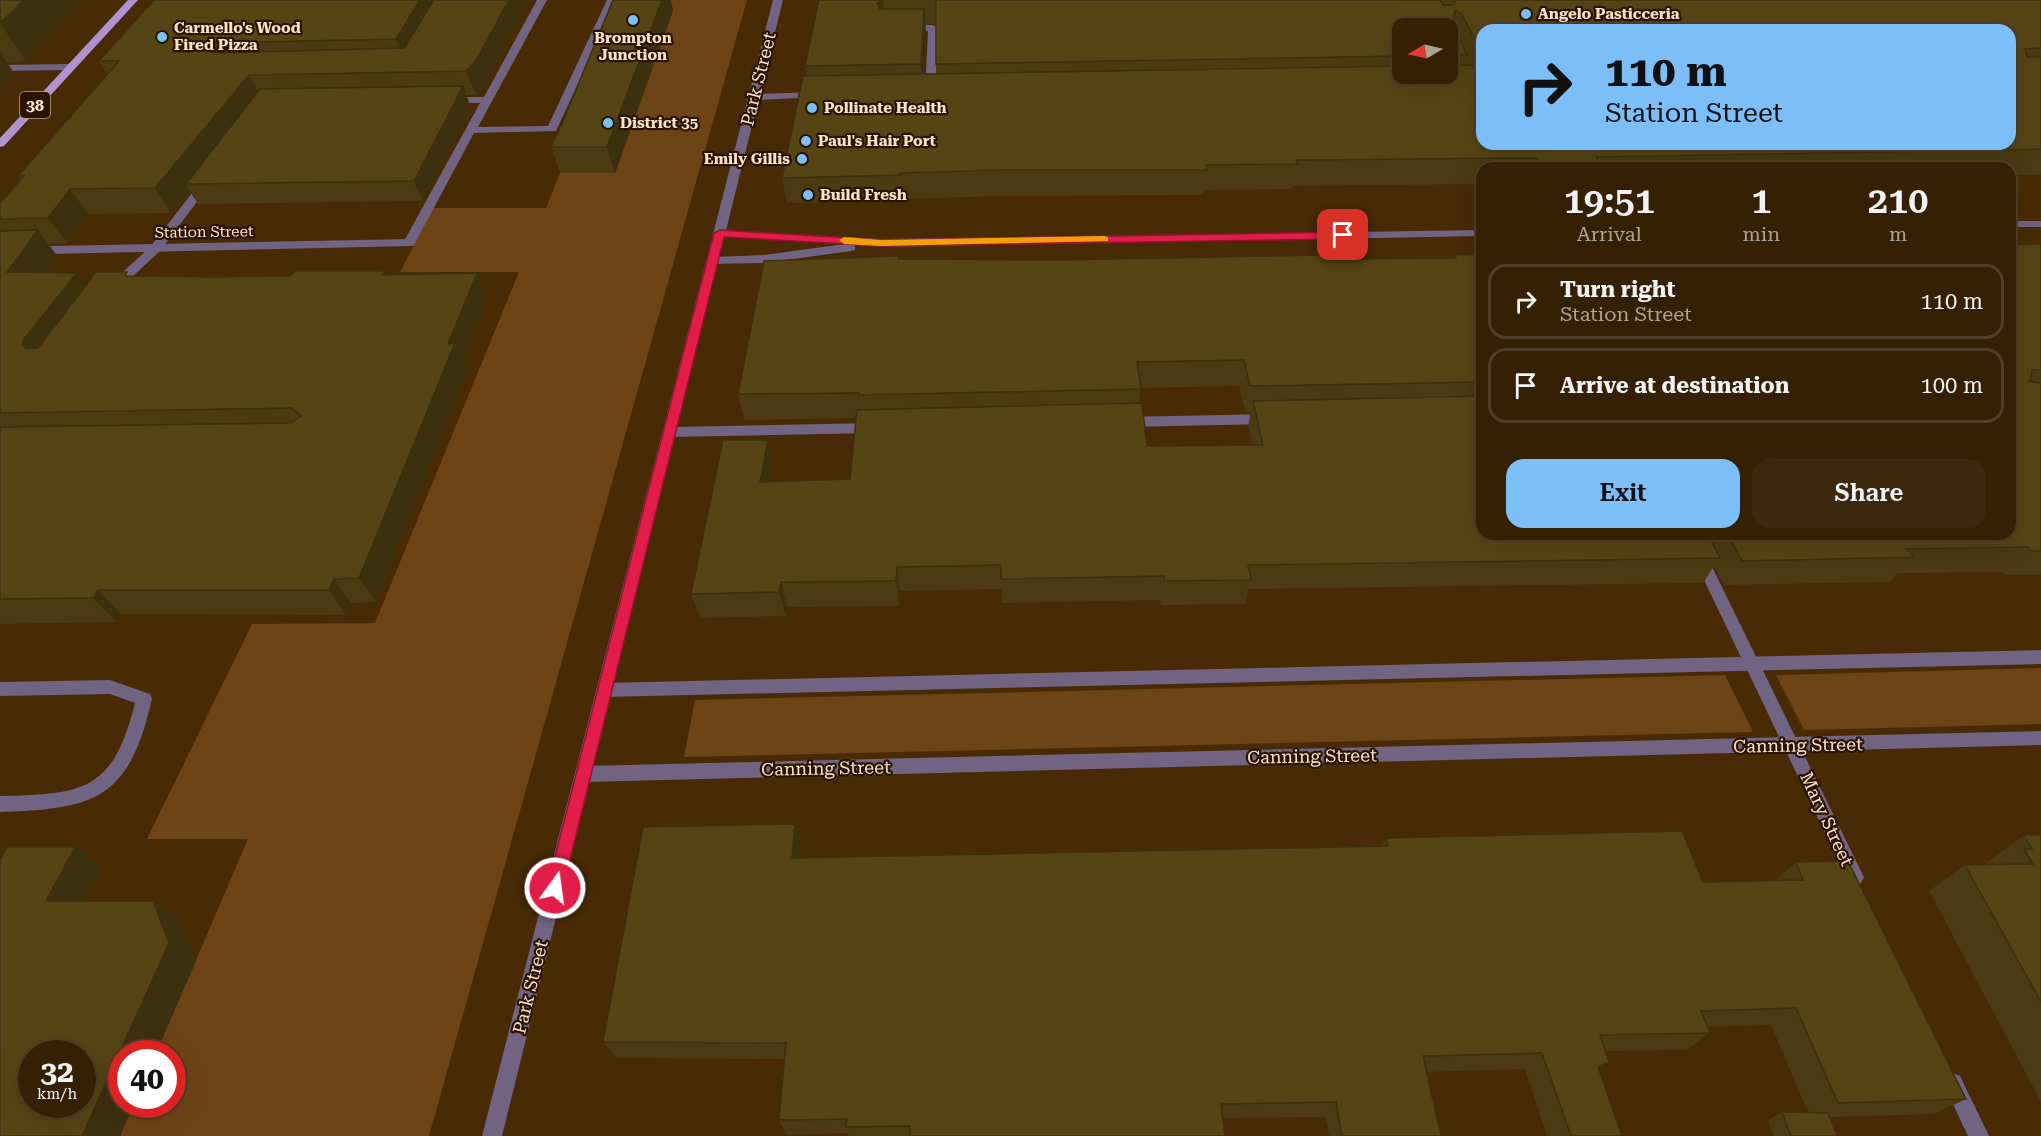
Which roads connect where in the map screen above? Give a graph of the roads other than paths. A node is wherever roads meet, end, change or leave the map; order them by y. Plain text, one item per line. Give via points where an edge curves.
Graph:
1 (133, 0) edge
2 (542, 0) edge
3 (612, 0) edge
4 (778, 0) edge
5 (897, 28) edge
6 (70, 67) junction
7 (0, 68) edge
8 (942, 93) edge
9 (829, 95) edge
10 (754, 97) junction
11 (441, 100) edge
12 (488, 100) junction
13 (472, 130) junction
14 (0, 144) edge
15 (216, 169) edge
16 (2016, 224) edge
17 (2041, 224) edge
18 (720, 233) junction
19 (1476, 233) edge
20 (881, 243) junction
21 (155, 249) junction
22 (0, 251) edge
23 (713, 261) junction
24 (105, 299) edge
25 (1279, 419) edge
26 (1111, 423) edge
27 (884, 428) edge
28 (670, 432) junction
29 (1692, 540) edge
30 (2041, 657) edge
31 (1750, 664) junction
32 (0, 689) edge
33 (605, 690) junction
34 (2041, 738) edge
35 (1792, 745) junction
36 (584, 774) junction
37 (0, 804) edge
38 (1862, 893) edge
39 (1944, 1062) edge
40 (492, 1136) edge
41 (1979, 1136) edge

1 - 6 main road, 38
2 - 12 street
3 - 13 street via 552,129
4 - 10 street, Park Street
5 - 8 street via 933,28 924,93
6 - 7 street
6 - 14 main road, 38
9 - 10 street
10 - 18 street, Park Street
11 - 12 street
12 - 13 street
13 - 21 street, Station Street via 409,243
15 - 21 street
16 - 17 street
18 - 20 street
18 - 23 street, Park Street
19 - 20 street
20 - 23 street via 764,259
21 - 22 street, Station Street
21 - 24 street
23 - 28 street, Park Street
25 - 26 street
27 - 28 street
28 - 33 street, Park Street
29 - 31 street, Mary Street
30 - 31 street
31 - 33 street
31 - 35 street, Mary Street
32 - 37 street via 110,687 144,699 137,733 110,776 80,796 48,803
33 - 36 street, Park Street
34 - 35 street, Canning Street
35 - 36 street, Canning Street
35 - 38 street, Mary Street
36 - 40 street, Park Street
39 - 41 street

